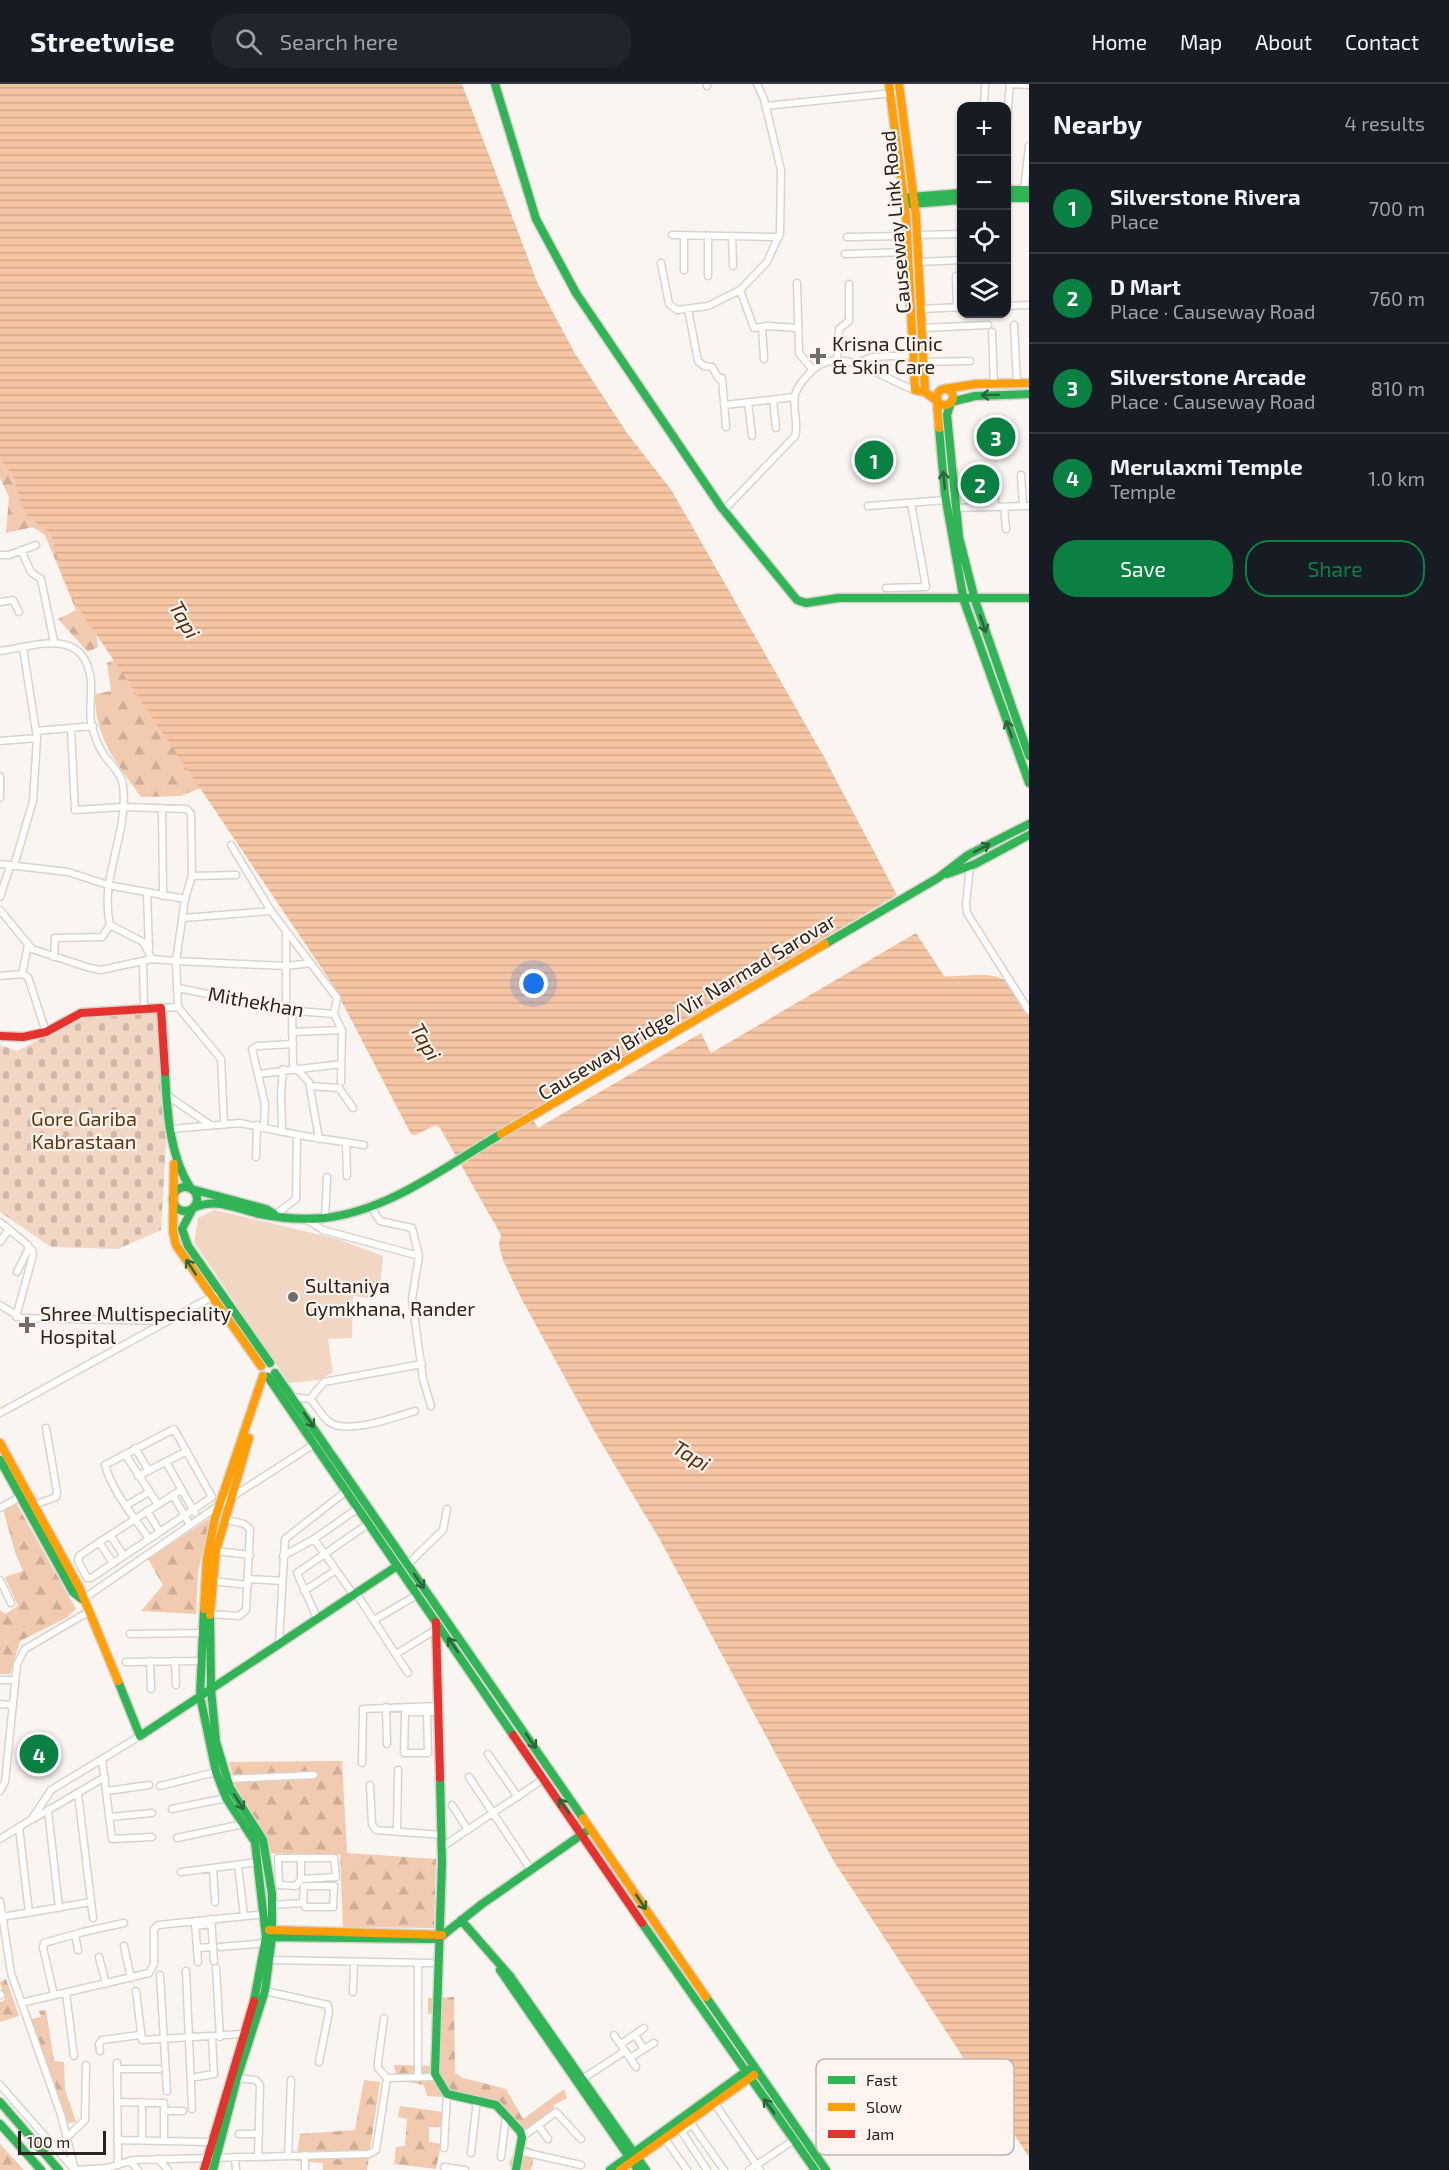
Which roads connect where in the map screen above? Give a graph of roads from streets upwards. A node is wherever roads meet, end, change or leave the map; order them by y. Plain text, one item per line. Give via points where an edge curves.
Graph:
1 (495, 84) edge
2 (757, 84) edge
3 (889, 84) edge
4 (985, 84) edge
5 (1010, 84) edge
6 (1025, 85) edge
7 (899, 88) edge
8 (890, 94) junction
9 (984, 102) edge
10 (1008, 102) edge
11 (765, 106) junction
12 (1029, 146) edge
13 (1011, 191) edge
14 (1027, 193) edge
15 (957, 194) edge
16 (1011, 197) edge
17 (914, 200) junction
18 (957, 200) edge
19 (904, 201) junction
20 (957, 234) edge
21 (917, 235) junction
22 (672, 236) dead end
23 (684, 236) junction
24 (708, 236) junction
25 (732, 236) junction
26 (907, 236) junction
27 (779, 237) junction
28 (847, 237) dead end
29 (908, 252) junction
30 (845, 254) dead end
31 (957, 260) edge
32 (918, 262) junction
33 (661, 263) dead end
34 (733, 266) dead end
35 (684, 270) dead end
36 (708, 276) dead end
37 (956, 276) dead end
38 (797, 283) dead end
39 (849, 284) dead end
40 (957, 286) edge
41 (740, 290) junction
42 (1029, 305) edge
43 (1011, 306) edge
44 (957, 307) edge
45 (688, 309) junction
46 (921, 309) junction
47 (1014, 325) dead end
48 (762, 327) junction
49 (798, 328) junction
50 (922, 328) junction
51 (914, 355) junction
52 (764, 359) dead end
53 (837, 360) junction
54 (970, 361) dead end
55 (924, 362) junction
56 (858, 363) junction
57 (812, 369) junction
58 (1017, 383) junction
59 (1029, 383) edge
60 (994, 384) junction
61 (943, 389) junction
62 (915, 390) junction
63 (925, 392) junction
64 (1029, 394) edge
65 (794, 397) junction
66 (773, 400) junction
67 (937, 401) junction
68 (748, 402) junction
69 (951, 402) junction
70 (725, 405) junction
71 (726, 427) dead end
72 (776, 428) dead end
73 (752, 436) dead end
74 (994, 475) dead end
75 (1021, 475) dead end
76 (946, 500) junction
77 (911, 503) junction
78 (868, 506) dead end
79 (1026, 506) edge
80 (995, 507) junction
81 (1004, 507) junction
82 (956, 508) junction
83 (723, 511) junction
84 (1006, 530) dead end
85 (36, 545) dead end
86 (21, 550) junction
87 (0, 555) edge
88 (886, 588) dead end
89 (1029, 598) edge
90 (975, 600) junction
91 (964, 601) junction
92 (0, 602) edge
93 (19, 612) dead end
94 (54, 642) junction
95 (23, 648) junction
96 (0, 651) edge
97 (93, 726) junction
98 (71, 728) junction
99 (37, 734) junction
100 (0, 741) edge
101 (1029, 756) edge
102 (0, 776) edge
103 (1029, 783) edge
104 (0, 798) edge
105 (123, 807) junction
106 (162, 808) junction
107 (1029, 824) edge
108 (1029, 835) edge
109 (231, 845) dead end
110 (0, 864) edge
111 (12, 866) junction
112 (969, 866) junction
113 (236, 875) dead end
114 (192, 876) junction
115 (938, 878) junction
116 (108, 885) junction
117 (147, 893) junction
118 (163, 896) junction
119 (0, 897) edge
120 (185, 899) junction
121 (0, 910) edge
122 (271, 911) junction
123 (183, 918) junction
124 (110, 925) junction
125 (286, 931) junction
126 (28, 945) junction
127 (149, 951) junction
128 (54, 957) junction
129 (152, 959) junction
130 (143, 961) junction
131 (176, 961) junction
132 (311, 963) junction
133 (286, 966) junction
134 (22, 974) junction
135 (0, 976) edge
136 (178, 988) junction
137 (144, 1007) junction
138 (178, 1007) junction
139 (161, 1008) junction
140 (289, 1010) junction
141 (1029, 1011) edge
142 (334, 1014) junction
143 (342, 1030) junction
144 (46, 1032) junction
145 (292, 1032) junction
146 (0, 1036) edge
147 (293, 1044) junction
148 (341, 1064) junction
149 (284, 1070) junction
150 (297, 1070) junction
151 (260, 1074) junction
152 (341, 1082) dead end
153 (310, 1086) junction
154 (168, 1096) junction
155 (352, 1108) dead end
156 (224, 1123) junction
157 (210, 1125) junction
158 (260, 1126) junction
159 (171, 1129) junction
160 (282, 1131) junction
161 (297, 1135) junction
162 (319, 1139) junction
163 (346, 1142) junction
164 (364, 1145) dead end
165 (175, 1155) junction
166 (255, 1157) dead end
167 (348, 1176) dead end
168 (327, 1177) dead end
169 (191, 1189) junction
170 (173, 1199) junction
171 (371, 1207) junction
172 (193, 1208) junction
173 (275, 1215) junction
174 (304, 1218) junction
175 (325, 1218) junction
176 (0, 1222) edge
177 (9, 1229) junction
178 (0, 1242) edge
179 (28, 1247) junction
180 (419, 1256) junction
181 (17, 1272) dead end
182 (219, 1292) junction
183 (210, 1297) junction
184 (0, 1305) edge
185 (16, 1317) junction
186 (168, 1321) junction
187 (422, 1364) junction
188 (265, 1365) junction
189 (268, 1376) junction
190 (293, 1397) junction
191 (310, 1399) junction
192 (430, 1406) dead end
193 (415, 1411) dead end
194 (0, 1413) edge
195 (46, 1428) dead end
196 (322, 1439) junction
197 (0, 1443) edge
198 (313, 1445) junction
199 (135, 1448) junction
200 (187, 1450) junction
201 (125, 1454) junction
202 (0, 1460) edge
203 (166, 1462) junction
204 (148, 1471) junction
205 (138, 1476) junction
206 (181, 1490) junction
207 (149, 1492) junction
208 (345, 1492) junction
209 (173, 1495) junction
210 (20, 1497) junction
211 (231, 1497) junction
212 (157, 1503) junction
213 (221, 1504) junction
214 (34, 1505) junction
215 (127, 1505) junction
216 (0, 1508) edge
217 (357, 1509) junction
218 (447, 1509) dead end
219 (147, 1511) junction
220 (194, 1511) junction
221 (186, 1516) junction
222 (135, 1518) junction
223 (199, 1519) junction
224 (223, 1519) junction
225 (368, 1524) junction
226 (190, 1525) junction
227 (160, 1532) junction
228 (110, 1535) junction
229 (149, 1539) junction
230 (314, 1539) junction
231 (99, 1542) junction
232 (216, 1551) junction
233 (324, 1554) junction
234 (250, 1555) junction
235 (124, 1556) junction
236 (283, 1556) junction
237 (406, 1562) junction
238 (113, 1563) junction
239 (397, 1566) junction
240 (336, 1570) junction
241 (0, 1581) edge
242 (212, 1581) junction
243 (282, 1581) junction
244 (248, 1582) junction
245 (303, 1592) junction
246 (355, 1594) junction
247 (417, 1595) junction
248 (82, 1599) junction
249 (11, 1603) dead end
250 (88, 1612) junction
251 (210, 1614) junction
252 (317, 1618) junction
253 (374, 1620) junction
254 (439, 1622) junction
255 (130, 1634) dead end
256 (203, 1634) junction
257 (279, 1643) junction
258 (396, 1654) junction
259 (150, 1661) junction
260 (175, 1661) junction
261 (202, 1661) junction
262 (126, 1662) dead end
263 (408, 1673) dead end
264 (0, 1680) edge
265 (15, 1680) junction
266 (176, 1685) dead end
267 (151, 1689) dead end
268 (211, 1689) junction
269 (201, 1696) junction
270 (0, 1704) edge
271 (12, 1705) junction
272 (387, 1707) junction
273 (439, 1709) junction
274 (427, 1712) junction
275 (140, 1736) junction
276 (387, 1744) dead end
277 (488, 1754) dead end
278 (102, 1759) junction
279 (362, 1763) dead end
280 (398, 1770) dead end
281 (216, 1772) junction
282 (314, 1775) dead end
283 (105, 1777) junction
284 (469, 1777) dead end
285 (545, 1778) junction
286 (227, 1779) junction
287 (2, 1783) edge
288 (149, 1785) dead end
289 (370, 1785) dead end
290 (160, 1786) dead end
291 (0, 1791) edge
292 (107, 1791) junction
293 (78, 1794) junction
294 (518, 1797) junction
295 (225, 1798) junction
296 (452, 1805) dead end
297 (172, 1809) dead end
298 (48, 1810) junction
299 (152, 1813) dead end
300 (493, 1814) junction
301 (110, 1817) junction
302 (32, 1819) junction
303 (243, 1824) junction
304 (20, 1827) junction
305 (468, 1830) junction
306 (587, 1831) junction
307 (397, 1832) junction
308 (442, 1835) junction
309 (152, 1837) dead end
310 (177, 1838) dead end
311 (0, 1839) edge
312 (442, 1847) junction
313 (301, 1858) junction
314 (259, 1862) junction
315 (238, 1864) junction
316 (213, 1868) junction
317 (531, 1870) junction
318 (181, 1872) dead end
319 (301, 1879) junction
320 (274, 1885) junction
321 (0, 1901) edge
322 (91, 1902) junction
323 (215, 1902) dead end
324 (303, 1903) junction
325 (59, 1908) junction
326 (269, 1911) junction
327 (29, 1912) junction
328 (244, 1916) junction
329 (2, 1917) junction
330 (93, 1918) dead end
331 (461, 1920) junction
332 (212, 1922) junction
333 (124, 1923) dead end
334 (195, 1923) junction
335 (75, 1935) junction
336 (440, 1936) junction
337 (269, 1937) junction
338 (3, 1940) edge
339 (124, 1946) dead end
340 (217, 1947) junction
341 (197, 1948) junction
342 (78, 1950) dead end
343 (99, 1957) dead end
344 (270, 1960) junction
345 (198, 1962) dead end
346 (354, 1962) junction
347 (418, 1963) junction
348 (430, 1963) dead end
349 (186, 1971) dead end
350 (160, 1975) dead end
351 (131, 1978) junction
352 (106, 1984) junction
353 (136, 1991) dead end
354 (264, 1991) junction
355 (353, 1992) dead end
356 (66, 1993) junction
357 (54, 1995) junction
358 (21, 2003) junction
359 (384, 2018) dead end
360 (644, 2028) dead end
361 (242, 2034) junction
362 (140, 2035) junction
363 (614, 2035) dead end
364 (635, 2035) junction
365 (212, 2037) junction
366 (220, 2037) junction
367 (189, 2038) junction
368 (164, 2040) junction
369 (654, 2043) dead end
370 (621, 2044) junction
371 (644, 2049) junction
372 (100, 2051) dead end
373 (625, 2051) junction
374 (74, 2056) dead end
375 (630, 2058) junction
376 (319, 2062) dead end
377 (86, 2065) dead end
378 (636, 2067) dead end
379 (159, 2069) dead end
380 (751, 2073) junction
381 (196, 2077) dead end
382 (418, 2077) junction
383 (436, 2077) junction
384 (237, 2078) junction
385 (387, 2078) junction
386 (291, 2080) dead end
387 (580, 2081) junction
388 (0, 2085) edge
389 (167, 2091) dead end
390 (447, 2094) junction
391 (477, 2100) junction
392 (711, 2100) junction
393 (0, 2102) edge
394 (117, 2102) junction
395 (142, 2102) junction
396 (192, 2109) dead end
397 (164, 2111) junction
398 (183, 2111) dead end
399 (506, 2116) junction
400 (688, 2120) junction
401 (0, 2124) edge
402 (538, 2125) junction
403 (239, 2134) dead end
404 (259, 2134) junction
405 (662, 2135) junction
406 (67, 2137) junction
407 (522, 2137) junction
408 (548, 2139) dead end
409 (581, 2139) dead end
410 (117, 2140) junction
411 (142, 2140) junction
412 (794, 2140) junction
413 (164, 2141) junction
414 (210, 2142) junction
415 (444, 2148) dead end
416 (519, 2151) junction
417 (471, 2153) dead end
418 (713, 2154) junction
419 (258, 2156) junction
420 (288, 2156) junction
421 (305, 2156) junction
422 (632, 2156) junction
423 (235, 2157) junction
424 (501, 2157) dead end
425 (211, 2158) junction
426 (158, 2159) junction
427 (130, 2161) junction
428 (702, 2162) junction
429 (117, 2164) junction
430 (581, 2165) dead end
431 (444, 2167) dead end
432 (758, 2168) edge
433 (107, 2169) edge
434 (41, 2170) edge
435 (58, 2170) edge
436 (75, 2170) edge
437 (138, 2170) edge
438 (168, 2170) edge
439 (204, 2170) edge
440 (213, 2170) edge
441 (236, 2170) edge
442 (305, 2170) edge
443 (465, 2170) edge
444 (516, 2170) edge
445 (610, 2170) edge
446 (620, 2170) edge
447 (638, 2170) edge
448 (646, 2170) edge
449 (687, 2170) edge
450 (707, 2170) edge
451 (724, 2170) edge
452 (749, 2170) edge
453 (816, 2170) edge
454 (826, 2170) edge

1 - 83 street via 536,219 554,255
2 - 11 street
3 - 8 street
4 - 9 street
5 - 6 street
5 - 10 street
7 - 8 street
7 - 17 street, Causeway Link Road
8 - 11 street
8 - 19 street
11 - 27 street via 781,170
12 - 14 street
13 - 14 street
14 - 16 street
15 - 17 street
17 - 18 street
17 - 19 street
17 - 21 street, Causeway Link Road
19 - 26 street
20 - 21 street
21 - 32 street, Causeway Link Road
22 - 23 street
23 - 24 street
23 - 35 street
24 - 25 street
24 - 36 street
25 - 27 street
25 - 34 street
26 - 28 street
26 - 29 street
27 - 41 street via 767,262
29 - 30 street
29 - 51 street
31 - 32 street
32 - 46 street, Causeway Link Road
33 - 45 street via 672,304 677,310
37 - 40 street
38 - 49 street
39 - 53 street via 849,321 839,329
41 - 45 street via 708,306
41 - 48 street via 754,328
42 - 43 street
44 - 46 street
45 - 70 street via 698,361 712,367 721,379
46 - 50 street, Causeway Link Road
47 - 58 street
48 - 49 street
48 - 52 street
49 - 57 street via 799,353
50 - 55 street, Causeway Link Road
50 - 60 street via 990,329
51 - 56 street via 872,357
51 - 62 street
53 - 56 street
53 - 57 street
54 - 55 street
55 - 63 street, Causeway Link Road
56 - 62 street
57 - 65 street
58 - 59 street
58 - 60 street
60 - 61 street
61 - 63 street
61 - 67 street via 937,393
61 - 69 street via 951,392
62 - 63 street
63 - 67 street
64 -> 69 street via 975,396
65 - 66 street
65 - 83 street via 795,436
66 - 68 street
66 - 72 street
67 - 69 street via 945,405
76 -> 67 street
68 - 70 street
68 - 73 street
69 - 82 street via 947,415
70 - 71 street
74 - 80 street
75 - 79 street
76 - 77 street
76 - 91 street
77 - 78 street
77 - 88 street via 926,587
79 - 81 street
80 - 81 street
80 - 82 street
81 - 84 street
82 - 90 street
83 - 91 street via 801,603 833,598
85 - 86 street
86 - 87 street
86 - 94 street via 31,572 41,579
89 - 90 street
90 - 91 street
90 -> 101 street
103 -> 91 street
92 - 93 street via 13,600
94 - 95 street
94 - 97 street via 75,649 89,668
95 - 96 street
95 - 99 street
97 - 98 street
97 - 105 street via 103,754 123,784
98 - 99 street
98 - 105 street via 74,809
99 - 100 street
99 - 111 street via 33,801
102 - 104 street
105 - 106 street
105 - 116 street
106 - 114 street via 187,809 191,814
106 - 118 street
115 -> 107 street via 968,855
108 - 112 street
109 - 122 street
110 - 111 street
111 - 116 street via 68,872
111 - 119 street
112 - 115 street
112 - 141 street via 968,913
113 - 114 street
114 - 120 street
115 - 171 street, Causeway Bridge/Vir Narmad Sarovar via 452,1164
116 - 117 street
116 - 124 street
117 - 118 street
117 - 127 street
118 - 120 street
120 - 123 street
121 - 126 street
122 - 123 street
122 - 125 street
123 - 131 street
124 - 127 street via 143,942
124 - 128 street via 102,936 56,938
125 - 132 street
125 - 133 street
126 - 128 street
126 - 134 street
127 - 129 street
128 - 130 street via 101,970
129 - 130 street
129 - 131 street
130 - 137 street
131 - 133 street
131 - 136 street
132 - 133 street
132 - 142 street via 337,998
133 - 140 street
134 - 135 street
134 - 144 street via 31,982
136 - 138 street
136 - 140 street, Mithekhan
137 - 139 street
137 - 144 street via 81,1013
138 - 139 street
138 - 156 street via 221,1059
139 - 154 street
140 - 142 street, Mithekhan
140 - 145 street
142 - 143 street
143 - 145 street
143 - 148 street
144 - 146 street
145 - 147 street
147 - 150 street via 293,1065
147 - 151 street, Mithekhan via 252,1049
148 - 150 street
148 - 152 street
149 - 150 street
149 - 151 street
149 - 160 street
150 - 153 street
151 - 158 street via 265,1104
153 - 155 street via 339,1088
153 - 162 street
154 - 157 street
154 - 159 street
156 - 157 street
156 - 158 street
157 - 159 street
158 - 160 street
158 - 166 street
159 - 165 street
160 - 161 street
161 - 162 street
161 - 173 street via 296,1198
162 - 163 street
163 - 164 street
163 - 167 street
165 - 169 street via 183,1180
165 - 170 street
168 - 175 street
169 - 170 street via 181,1188
169 - 172 street via 197,1198
169 - 173 street via 266,1209
170 - 172 street via 179,1209
183 -> 170 street via 176,1245 172,1231
171 - 175 street, Causeway Bridge/Vir Narmad Sarovar
171 - 180 street via 380,1221 412,1228
172 - 173 street via 219,1202
172 - 182 street via 184,1222 185,1239
173 - 174 street, Causeway Bridge/Vir Narmad Sarovar
174 - 175 street, Causeway Bridge/Vir Narmad Sarovar
174 - 180 street via 323,1230
176 - 177 street
177 - 178 street
177 - 179 street
179 - 181 street
179 - 185 street via 33,1255
180 - 187 street via 412,1299
182 - 183 street
182 - 188 street
183 - 186 street
183 - 188 street
184 - 185 street
185 - 186 street
186 - 194 street
187 - 191 street via 324,1382
187 - 192 street
188 - 189 street
188 - 189 street via 275,1368
189 - 190 street
189 - 198 street
189 - 211 street
189 - 213 street
190 - 191 street
190 -> 196 street
191 - 193 street via 329,1422 337,1424 366,1425
195 - 214 street via 57,1492 56,1497
196 - 198 street
196 - 237 street
197 - 214 street
198 - 208 street
198 - 211 street
199 - 200 street via 174,1429
199 - 201 street
199 - 204 street
200 - 203 street
200 - 220 street via 212,1496
201 - 205 street
201 - 215 street via 105,1466
202 - 210 street
203 - 204 street
203 - 206 street
204 - 205 street
205 - 207 street
206 - 209 street
206 - 220 street
207 - 212 street
207 - 215 street
208 - 217 street
208 - 236 street via 288,1534
209 - 212 street
209 - 221 street
210 - 216 street
210 - 248 street via 73,1592
211 - 213 street
211 - 224 street
212 - 219 street
213 - 223 street
213 - 256 street via 207,1558
214 - 248 street via 80,1588
215 - 222 street
217 - 225 street
217 - 230 street
218 - 237 street via 443,1530
219 - 222 street
219 - 227 street
220 - 221 street
220 - 223 street
221 - 226 street
221 - 227 street
222 - 228 street
222 - 229 street
223 - 226 street
224 - 232 street
224 - 234 street via 250,1529
225 - 233 street
225 - 239 street
226 - 248 street
227 - 229 street
228 - 231 street
228 - 235 street
229 - 235 street
230 - 233 street
230 - 236 street
231 - 238 street
231 - 238 street via 78,1558 85,1576 91,1578
232 - 234 street
232 - 242 street
233 - 240 street
233 - 245 street via 297,1573
234 - 244 street
235 - 238 street
236 - 243 street
237 - 239 street
237 -> 254 street
239 - 246 street
239 - 247 street
240 - 245 street
240 - 246 street
241 - 249 street
242 - 244 street
242 - 251 street
243 - 244 street
243 - 257 street
244 - 251 street via 243,1616
245 - 252 street
246 - 252 street
246 - 253 street
247 - 253 street
247 - 254 street
248 - 250 street
250 - 265 street via 25,1649 17,1664
250 - 275 street
251 - 268 street
252 - 257 street
253 - 258 street
254 - 258 street
254 - 273 street
285 -> 254 street
254 -> 306 street
255 - 256 street
256 - 261 street
257 - 268 street
258 - 263 street
259 - 260 street
259 - 262 street
259 - 267 street
260 - 261 street
260 - 266 street
261 - 269 street
264 - 265 street
265 - 271 street
268 - 269 street
268 - 286 street via 216,1742
269 - 275 street
269 - 281 street
270 - 271 street
271 - 287 street
272 - 273 street
272 - 276 street
272 - 279 street via 361,1710
273 - 274 street
273 - 308 street
274 - 274 street via 405,1713 406,1753 431,1753
275 - 278 street
277 - 294 street
278 - 283 street
278 - 302 street via 51,1790
280 - 307 street
281 - 290 street
281 - 295 street
282 - 286 street
283 - 292 street
283 - 293 street
284 - 300 street
285 - 294 street
306 -> 285 street
286 -> 320 street via 263,1840
287 - 291 street
288 - 292 street
289 - 307 street via 373,1828
292 - 301 street
293 - 298 street
293 - 322 street
294 - 300 street
295 - 297 street
295 - 303 street
296 - 305 street
298 - 302 street
298 - 325 street
299 - 301 street
300 - 305 street
300 - 317 street
301 - 309 street via 112,1840
302 - 304 street
303 - 310 street
303 - 314 street via 255,1842
304 - 311 street
304 - 327 street
305 - 312 street
306 - 317 street
306 - 380 street
307 - 308 street
308 - 312 street
312 - 336 street
313 - 319 street
313 - 319 street via 334,1858 336,1877
313 - 320 street via 278,1858
314 - 315 street
314 - 326 street
315 - 316 street
315 - 328 street
316 - 318 street
316 - 323 street
317 - 331 street
319 - 320 street via 296,1886
320 - 326 street
321 - 329 street
322 - 325 street
322 - 330 street
324 - 324 street via 304,1887 334,1886 334,1906 305,1907
324 - 326 street
325 - 327 street
326 - 328 street
326 - 337 street
327 - 329 street
328 - 332 street
329 - 338 street
331 - 336 street
331 - 387 street via 510,1976
332 - 334 street
332 - 340 street
333 - 335 street
334 - 341 street
334 - 351 street via 155,1926 153,1968 145,1975
335 - 342 street
335 - 357 street via 43,1945
336 - 337 street
336 - 383 street
337 - 340 street
337 - 344 street
337 - 361 street
338 - 358 street
339 - 351 street
340 - 341 street
340 - 366 street
341 - 345 street
343 - 352 street
344 - 346 street
344 - 354 street
346 - 347 street
346 - 355 street
347 - 348 street
347 - 382 street
349 - 367 street
350 - 368 street
351 - 352 street
352 - 356 street
353 - 362 street
354 - 376 street via 328,2006
354 - 384 street
356 - 357 street
356 - 374 street
357 - 358 street
358 - 406 street
359 - 385 street via 378,2068
360 - 364 street
361 - 366 street
361 - 414 street
362 - 368 street via 144,2041
362 - 372 street via 102,2040
363 - 370 street
364 - 370 street
364 - 371 street
365 - 366 street
365 - 367 street
365 - 381 street via 214,2074
367 - 368 street
367 - 396 street
368 - 389 street
369 - 371 street
370 - 373 street
371 - 375 street
373 - 375 street
373 - 387 street
375 - 378 street
377 - 406 street via 85,2120
379 - 394 street via 117,2066
380 - 392 street
412 -> 380 street
380 - 454 street
382 - 383 street
382 - 385 street
383 - 390 street
384 - 404 street via 256,2080 260,2085
384 - 425 street
385 - 421 street via 373,2153
386 - 420 street
387 - 422 street
388 - 436 street
390 - 391 street
390 - 415 street
391 - 399 street via 493,2103
391 - 417 street
392 - 400 street
392 - 432 street
393 - 435 street
394 - 395 street
394 - 410 street
395 - 397 street via 164,2103
395 - 411 street
397 - 398 street
397 - 413 street
399 - 407 street
399 - 424 street
400 - 405 street
400 - 418 street
400 - 428 street via 682,2132
401 - 434 street
402 - 407 street
402 - 408 street
402 - 409 street via 559,2113
403 - 404 street
404 - 419 street
405 - 422 street
405 - 449 street
406 - 436 street
407 - 416 street
410 - 411 street
410 - 429 street
411 - 413 street
412 - 432 street
412 - 453 street
413 - 414 street
414 - 425 street
416 - 430 street
416 - 444 street
418 - 428 street
418 - 451 street
419 - 420 street
419 - 423 street
420 - 421 street
421 - 442 street
422 - 445 street
422 - 446 street
422 - 447 street
422 - 448 street
423 - 425 street
423 - 441 street
425 - 426 street
425 - 439 street
425 - 440 street
426 - 427 street
426 - 438 street
427 - 429 street
427 - 437 street
428 - 450 street
429 - 433 street
431 - 443 street
432 - 452 street
433 - 436 street

